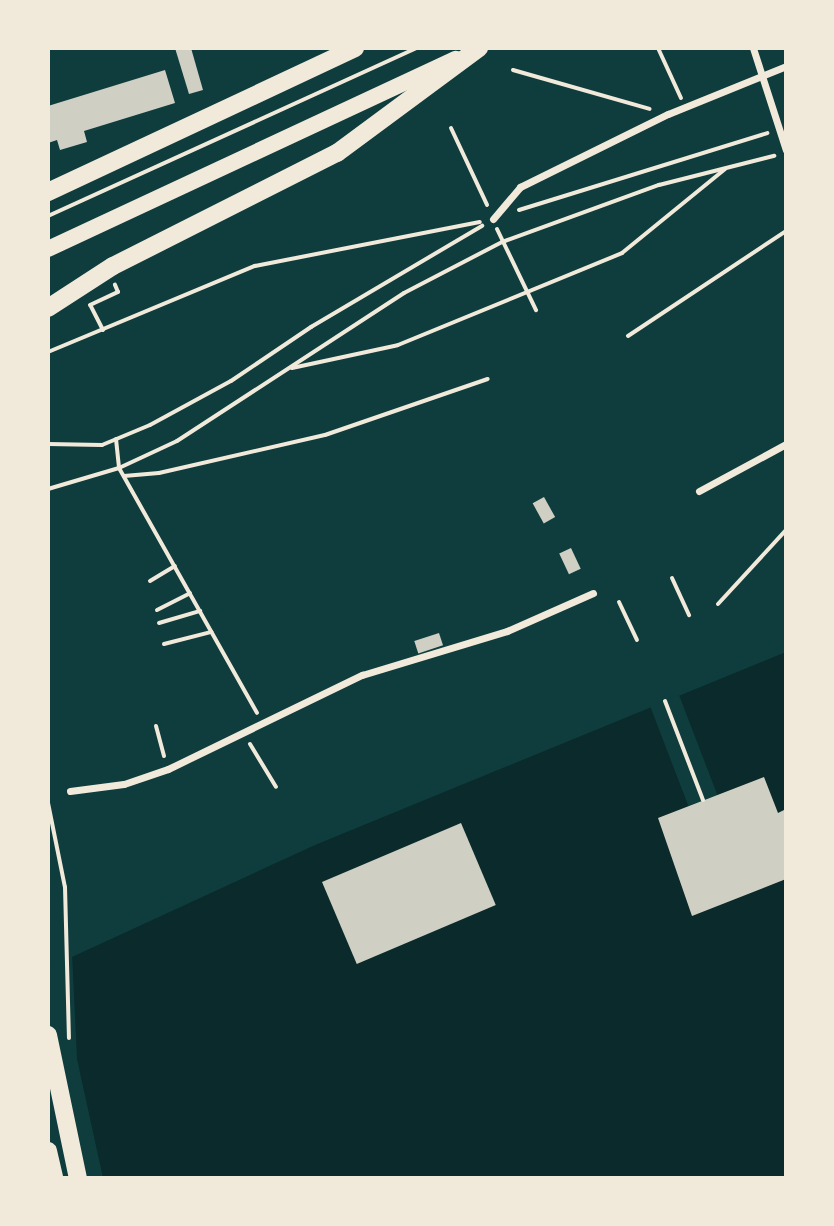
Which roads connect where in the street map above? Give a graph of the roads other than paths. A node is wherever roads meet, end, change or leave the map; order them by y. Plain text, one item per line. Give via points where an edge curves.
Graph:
1 (355, 48) edge
2 (479, 48) edge
3 (753, 48) edge
4 (786, 66) edge
5 (764, 75) junction
6 (786, 152) edge
7 (48, 192) edge
8 (493, 219) road end
9 (48, 249) edge
10 (48, 308) edge
11 (786, 444) edge
12 (699, 491) dead end
13 (593, 593) dead end
14 (70, 791) dead end
15 (48, 1035) edge
16 (48, 1151) edge
17 (54, 1178) edge
18 (78, 1178) edge

1 - 7 main road
2 - 9 main road
2 - 10 main road via 337,153
3 - 5 street
4 - 5 street
5 - 6 street
5 - 8 street via 668,114 520,187
11 - 12 street
13 - 14 street via 507,631 362,675 265,727 168,769 124,784
15 - 18 main road
16 - 17 main road

